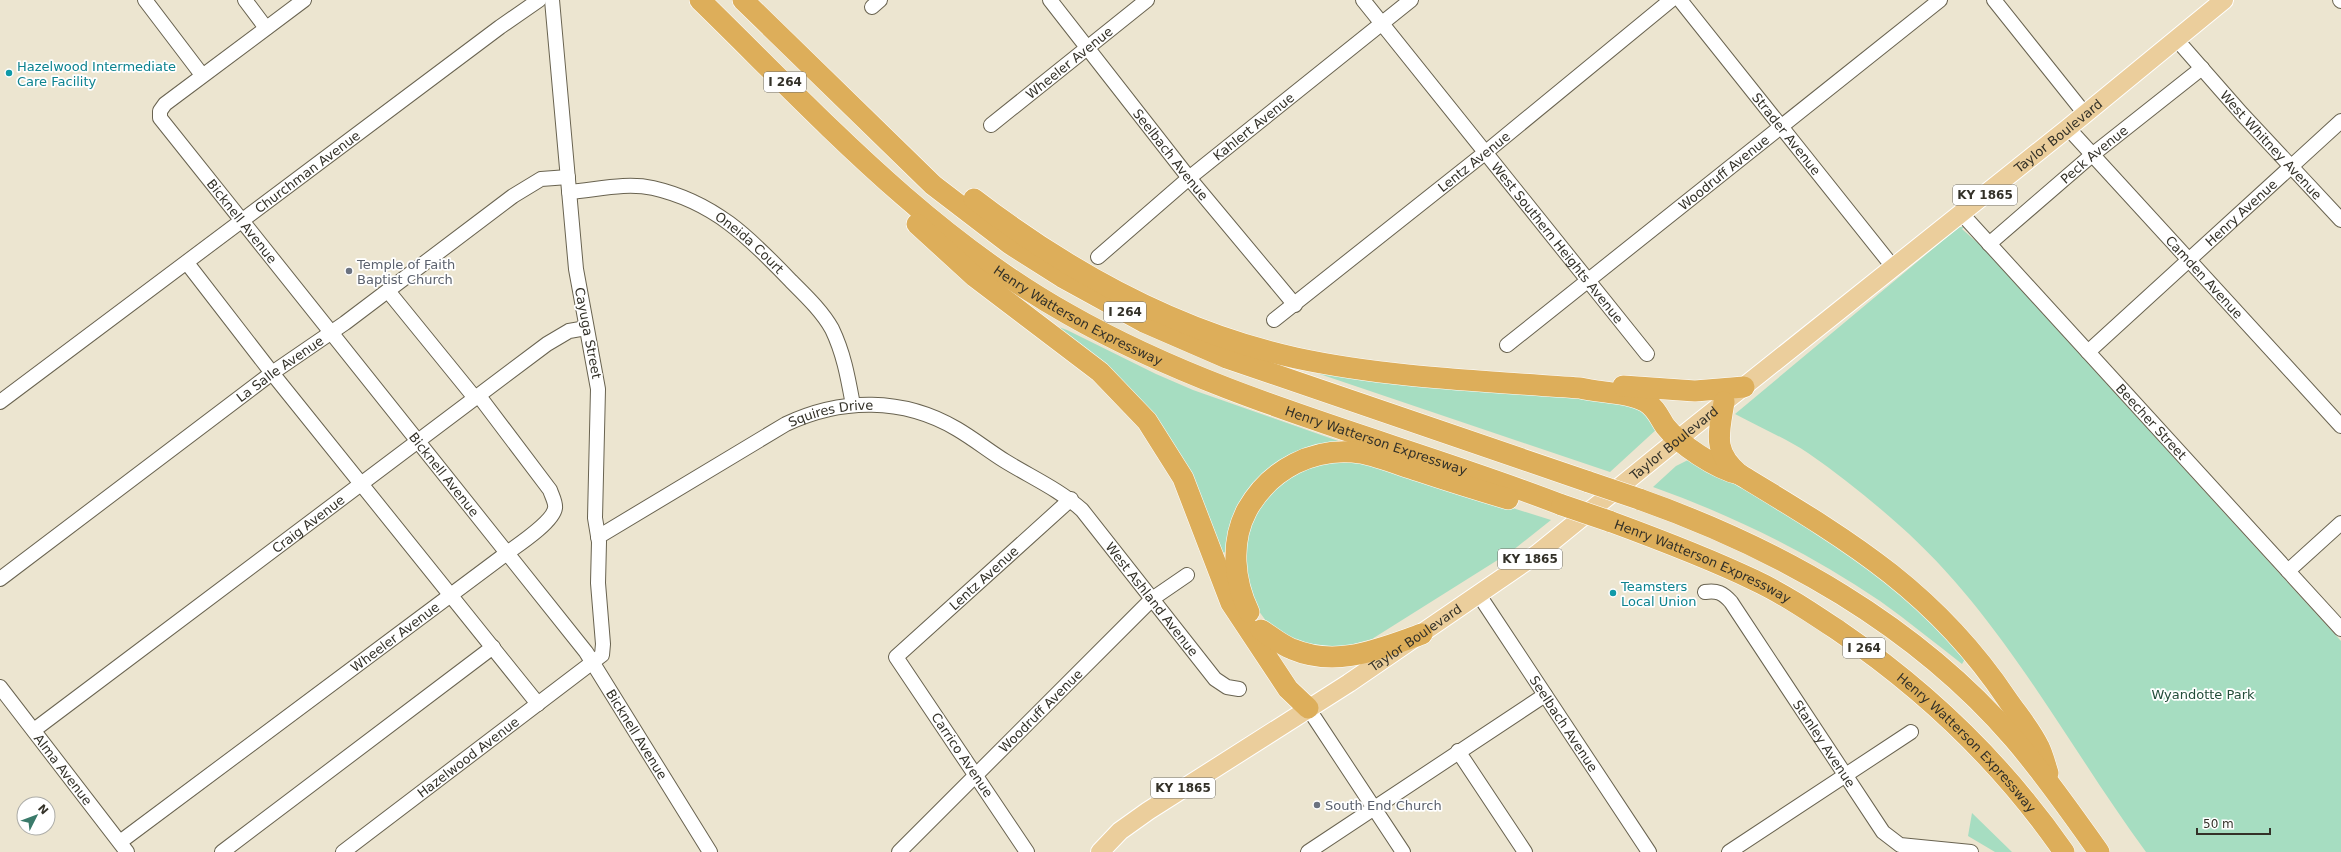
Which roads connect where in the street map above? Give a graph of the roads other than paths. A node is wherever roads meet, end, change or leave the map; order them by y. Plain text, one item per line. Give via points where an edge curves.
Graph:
1 (145, 0) edge
2 (245, 0) edge
3 (304, 0) edge
4 (539, 0) edge
5 (552, 0) edge
6 (700, 0) edge
7 (744, 0) edge
8 (1050, 0) edge
9 (1147, 0) edge
10 (1363, 0) edge
11 (1411, 0) edge
12 (1671, 0) edge
13 (1680, 0) edge
14 (1940, 0) edge
15 (1994, 0) edge
16 (2224, 0) edge
17 (1382, 23) junction
18 (266, 28) junction
19 (2177, 40) junction
20 (1088, 47) junction
21 (2202, 68) junction
22 (202, 75) junction
23 (2085, 114) junction
24 (2341, 121) edge
25 (991, 125) dead end
26 (872, 126) junction
27 (1781, 128) junction
28 (2068, 128) junction
29 (1486, 152) junction
30 (2092, 154) junction
31 (868, 166) junction
32 (2292, 166) junction
33 (568, 177) junction
34 (1189, 178) junction
35 (569, 192) junction
36 (1962, 214) junction
37 (2341, 220) edge
38 (242, 221) junction
39 (1989, 244) junction
40 (1098, 257) dead end
41 (2189, 260) junction
42 (187, 263) junction
43 (1893, 266) junction
44 (1589, 282) junction
45 (388, 291) junction
46 (1295, 305) junction
47 (1274, 320) dead end
48 (586, 328) junction
49 (331, 331) junction
50 (1507, 345) dead end
51 (2088, 352) junction
52 (1647, 354) dead end
53 (272, 373) junction
54 (1744, 387) junction
55 (1580, 388) junction
56 (477, 397) junction
57 (0, 402) edge
58 (1724, 402) junction
59 (853, 405) junction
60 (2341, 426) edge
61 (1678, 439) junction
62 (419, 442) junction
63 (1739, 474) junction
64 (363, 484) junction
65 (1071, 499) junction
66 (1562, 505) junction
67 (2341, 523) edge
68 (598, 537) junction
69 (507, 553) junction
70 (2288, 571) junction
71 (1187, 575) dead end
72 (0, 579) edge
73 (1705, 592) dead end
74 (451, 595) junction
75 (1479, 595) junction
76 (1152, 599) junction
77 (2341, 629) edge
78 (1261, 630) junction
79 (1422, 634) junction
80 (493, 647) junction
81 (896, 657) joint
82 (593, 662) junction
83 (0, 688) edge
84 (1239, 689) dead end
85 (1545, 695) junction
86 (538, 704) junction
87 (1308, 708) junction
88 (34, 730) junction
89 (1911, 732) dead end
90 (1458, 751) junction
91 (1844, 775) junction
92 (976, 776) junction
93 (2052, 787) junction
94 (1373, 807) junction
95 (123, 847) edge
96 (222, 852) edge
97 (343, 852) edge
98 (710, 852) edge
99 (899, 852) edge
100 (1027, 852) edge
101 (1100, 852) edge
102 (1308, 852) edge
103 (1402, 852) edge
104 (1525, 852) edge
105 (1648, 852) edge
106 (1729, 852) edge
107 (1971, 852) edge
108 (2064, 852) edge
109 (2099, 852) edge

1 - 22 street
2 - 18 street
3 - 18 street
4 - 38 street, Churchman Avenue
5 - 33 street, Cayuga Street
6 - 31 highway, Henry Watterson Expressway / I 264
7 - 26 highway, Henry Watterson Expressway / I 264
8 - 20 street, Seelbach Avenue
9 - 20 street, Wheeler Avenue
10 - 17 street, West Southern Heights Avenue
11 - 17 street, Kahlert Avenue
12 - 29 street, Lentz Avenue
13 - 27 street, Strader Avenue
14 - 27 street, Woodruff Avenue
15 - 23 street
16 - 19 main road, Taylor Boulevard / KY 1865
17 - 29 street, West Southern Heights Avenue
17 - 34 street, Kahlert Avenue
18 - 22 street
19 - 21 street, West Whitney Avenue
19 - 23 main road, Taylor Boulevard / KY 1865
20 - 25 street, Wheeler Avenue
20 - 34 street, Seelbach Avenue
21 - 30 street, Peck Avenue
21 - 32 street, West Whitney Avenue
22 - 38 street, Bicknell Avenue via 165,104 160,111 160,118
23 - 28 main road, Taylor Boulevard / KY 1865
24 - 32 street, Henry Avenue
26 - 55 highway via 911,147 985,207 1084,273 1148,306 1210,332 1295,357 1359,369
26 - 93 highway, Henry Watterson Expressway / I 264, bridge via 933,185 1010,244 1062,277 1144,322 1187,342 1272,375 1704,523 1813,577 1879,620 1937,664 2014,738
27 - 43 street, Strader Avenue
27 - 44 street, Woodruff Avenue
28 - 30 street, Camden Avenue
28 - 36 main road, Taylor Boulevard / KY 1865
29 - 44 street, West Southern Heights Avenue
29 - 46 street, Lentz Avenue
30 - 39 street, Peck Avenue
30 - 41 street, Camden Avenue
31 - 66 highway, Henry Watterson Expressway / I 264 via 958,241 1012,280 1065,313 1125,344 1219,386
31 - 87 highway via 902,209 950,256 1100,372 1147,421 1183,478 1231,603 1288,689
32 - 37 street, West Whitney Avenue
32 - 41 street, Henry Avenue
33 - 35 street, Cayuga Street
33 - 45 street, La Salle Avenue via 541,179 525,188
34 - 40 street, Kahlert Avenue
34 - 46 street, Seelbach Avenue
35 - 48 street, Cayuga Street via 576,269
35 - 59 street, Oneida Court via 628,186 652,188 696,202 731,222 763,252 825,319 841,350
36 - 39 street, Beecher Street
36 - 43 main road, Taylor Boulevard / KY 1865
38 - 42 street, Churchman Avenue
38 - 49 street, Bicknell Avenue
39 - 51 street, Beecher Street
41 - 51 street, Henry Avenue
41 - 60 street, Camden Avenue
42 - 53 street
42 - 57 street, Churchman Avenue
43 - 54 main road, Taylor Boulevard / KY 1865
44 - 50 street, Woodruff Avenue
44 - 52 street, West Southern Heights Avenue
45 - 49 street, La Salle Avenue
45 - 56 street, Wheeler Avenue
46 - 47 street, Lentz Avenue
48 - 56 street, Craig Avenue via 562,334
48 - 68 street, Cayuga Street via 598,389 595,518
49 - 53 street, La Salle Avenue
49 - 62 street, Bicknell Avenue
51 - 70 street, Beecher Street
53 - 64 street
53 - 72 street, La Salle Avenue
54 - 55 highway via 1695,391 1599,385
54 - 58 main road, Taylor Boulevard / KY 1865
55 - 61 highway via 1636,397 1647,403
56 - 62 street, Craig Avenue
56 - 69 street, Wheeler Avenue via 550,490 554,502 553,514 541,527
58 - 61 main road, Taylor Boulevard / KY 1865
58 - 63 highway via 1718,444 1729,466
59 - 65 street, Squires Drive via 904,408 938,420
59 - 68 street, Squires Drive via 826,409 786,424
61 - 63 highway via 1729,472
61 - 75 main road, Taylor Boulevard / KY 1865 via 1566,531
62 - 64 street, Craig Avenue
62 - 69 street, Bicknell Avenue
63 - 93 highway via 1864,552 1889,570 1941,618 1988,672 2039,747
64 - 74 street
64 - 88 street, Craig Avenue
65 - 76 street, West Ashland Avenue
65 - 81 street, Lentz Avenue
66 - 78 highway via 1548,511 1362,454 1337,452 1301,460 1279,472 1260,489 1245,514 1237,542 1238,581 1243,599
66 - 108 highway, Henry Watterson Expressway / I 264, bridge via 1691,551 1755,580 1820,618 1882,661 1926,696 1980,749 2024,799
67 - 70 street
68 - 82 street, Cayuga Street via 599,602 603,644 602,655
69 - 74 street, Wheeler Avenue
69 - 82 street, Bicknell Avenue
70 - 77 street, Beecher Street
71 - 76 street, Woodruff Avenue
73 - 91 street, Stanley Avenue via 1712,590 1723,593 1731,602
74 - 80 street
74 - 95 street, Wheeler Avenue
75 - 79 main road, Taylor Boulevard / KY 1865
75 - 85 street, Seelbach Avenue
76 - 84 street, West Ashland Avenue via 1215,679 1227,688
76 - 92 street, Woodruff Avenue
78 - 79 highway via 1290,649 1326,658 1365,654
78 - 87 highway via 1299,688
79 - 87 main road, Taylor Boulevard / KY 1865
80 - 86 street
80 - 96 street
81 - 92 street, Carrico Avenue
82 - 86 street, Hazelwood Avenue
82 - 98 street, Bicknell Avenue
83 - 88 street, Alma Avenue
85 - 90 street
85 - 105 street, Seelbach Avenue
86 - 97 street, Hazelwood Avenue
87 - 94 street
87 - 101 main road, Taylor Boulevard / KY 1865 via 1142,815
88 - 95 street, Alma Avenue
89 - 91 street
90 - 94 street
90 - 104 street
91 - 106 street
91 - 107 street, Stanley Avenue via 1883,832 1900,845
92 - 99 street, Woodruff Avenue
92 - 100 street, Carrico Avenue
93 - 109 highway, Henry Watterson Expressway / I 264
94 - 102 street
94 - 103 street

